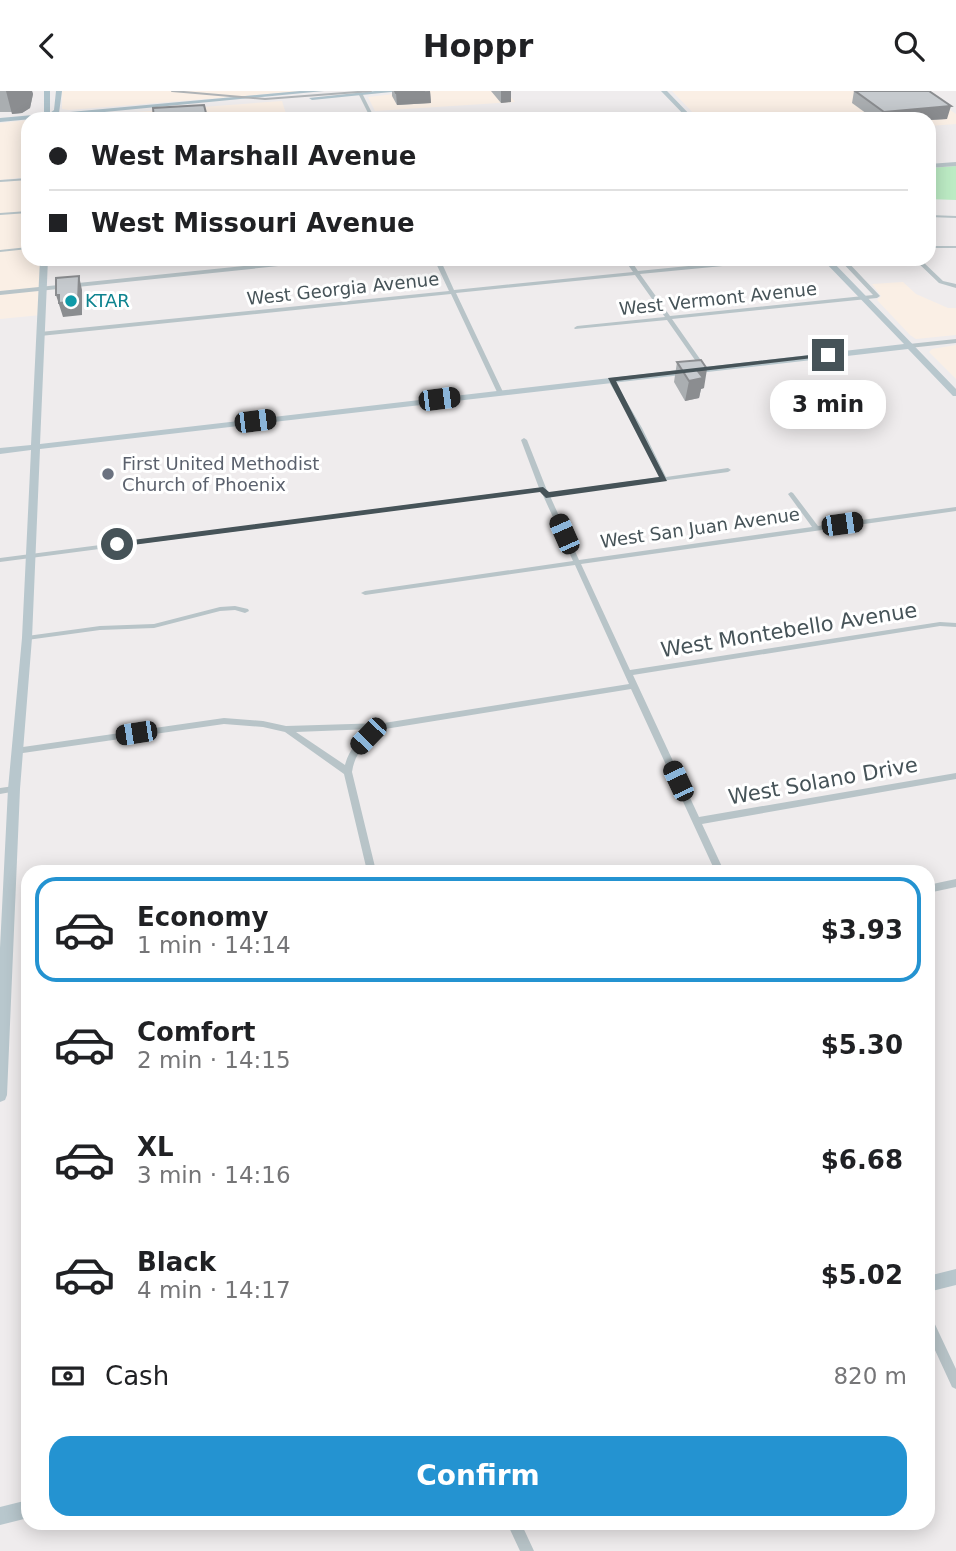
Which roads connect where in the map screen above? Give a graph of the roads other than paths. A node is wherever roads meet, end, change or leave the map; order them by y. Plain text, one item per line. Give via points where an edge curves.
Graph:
1 (47, 91) edge
2 (59, 91) edge
3 (321, 91) edge
4 (398, 91) edge
5 (664, 91) edge
6 (360, 93) edge
7 (202, 101) junction
8 (184, 107) junction
9 (140, 108) junction
10 (46, 112) edge
11 (56, 112) edge
12 (100, 112) edge
13 (370, 112) edge
14 (684, 112) edge
15 (21, 119) edge
16 (0, 120) edge
17 (956, 164) edge
18 (936, 165) edge
19 (21, 180) edge
20 (0, 181) edge
21 (21, 212) edge
22 (0, 214) edge
23 (936, 216) edge
24 (956, 217) edge
25 (936, 247) edge
26 (956, 247) edge
27 (44, 266) edge
28 (258, 266) edge
29 (440, 266) edge
30 (633, 266) edge
31 (706, 266) edge
32 (833, 266) edge
33 (849, 266) edge
34 (924, 266) edge
35 (638, 273) junction
36 (953, 286) edge
37 (43, 288) junction
38 (453, 292) junction
39 (0, 293) edge
40 (863, 297) junction
41 (669, 318) junction
42 (577, 328) dead end
43 (40, 334) junction
44 (956, 341) edge
45 (909, 346) junction
46 (704, 369) junction
47 (611, 380) junction
48 (500, 392) junction
49 (956, 394) edge
50 (524, 440) dead end
51 (37, 447) junction
52 (0, 451) edge
53 (728, 470) dead end
54 (664, 479) junction
55 (545, 492) junction
56 (792, 494) dead end
57 (956, 509) edge
58 (816, 528) junction
59 (31, 556) junction
60 (0, 559) edge
61 (577, 562) junction
62 (365, 593) dead end
63 (245, 611) dead end
64 (956, 625) edge
65 (27, 638) junction
66 (628, 673) junction
67 (634, 686) junction
68 (384, 726) junction
69 (286, 729) junction
70 (16, 751) junction
71 (348, 772) junction
72 (956, 776) edge
73 (14, 789) junction
74 (0, 791) edge
75 (696, 821) junction
76 (370, 865) edge
77 (716, 865) edge
78 (956, 883) edge
79 (935, 888) edge
80 (0, 1095) edge
81 (956, 1277) edge
82 (935, 1282) edge
83 (935, 1337) edge
84 (956, 1383) edge
85 (21, 1511) edge
86 (0, 1516) edge
87 (517, 1530) edge
88 (527, 1551) edge

1 - 10 main road
2 - 11 main road
3 - 7 main road
4 - 6 main road
5 - 14 main road
6 - 8 main road
6 - 13 street
7 - 8 main road
7 - 9 main road
8 - 9 main road
9 - 12 main road
15 - 16 main road
17 - 18 street
19 - 20 street
21 - 22 street
23 - 24 street
25 - 26 street
27 - 37 main road
28 - 37 street
29 - 38 street
30 - 35 street
31 - 35 street, West Georgia Avenue
32 - 40 main road
33 - 40 street via 877,295
34 - 36 street
35 - 38 street, West Georgia Avenue
35 - 41 street
37 - 39 street
37 - 43 main road
38 - 43 street, West Georgia Avenue
38 - 48 street
40 - 41 street, West Vermont Avenue
40 - 45 main road
41 - 42 street, West Vermont Avenue
41 - 46 street
43 - 51 main road
44 - 45 street
45 - 46 main road
45 - 49 main road
46 - 47 main road
47 - 48 main road
47 - 54 street
48 - 51 main road
50 - 55 street
51 - 52 main road
51 - 59 main road
53 - 54 street
54 - 55 street
55 - 59 street
55 - 61 street
56 - 58 street
57 - 58 street, West San Juan Avenue
58 - 61 street, West San Juan Avenue
59 - 60 street
59 - 65 main road
61 - 62 street, West San Juan Avenue
61 - 66 street
63 - 65 street via 220,609 154,626
64 - 66 street, West Montebello Avenue
65 - 70 main road
66 - 67 street
67 - 68 street
67 - 75 street
68 - 69 street
68 - 71 street via 355,749
69 - 70 street via 243,722 200,723
69 - 71 street
70 - 73 main road
71 - 76 street
72 - 75 street, West Solano Drive
73 - 74 street
73 - 80 main road
75 - 77 street
78 - 79 street
81 - 82 main road
83 - 84 street
85 - 86 main road
87 - 88 street

